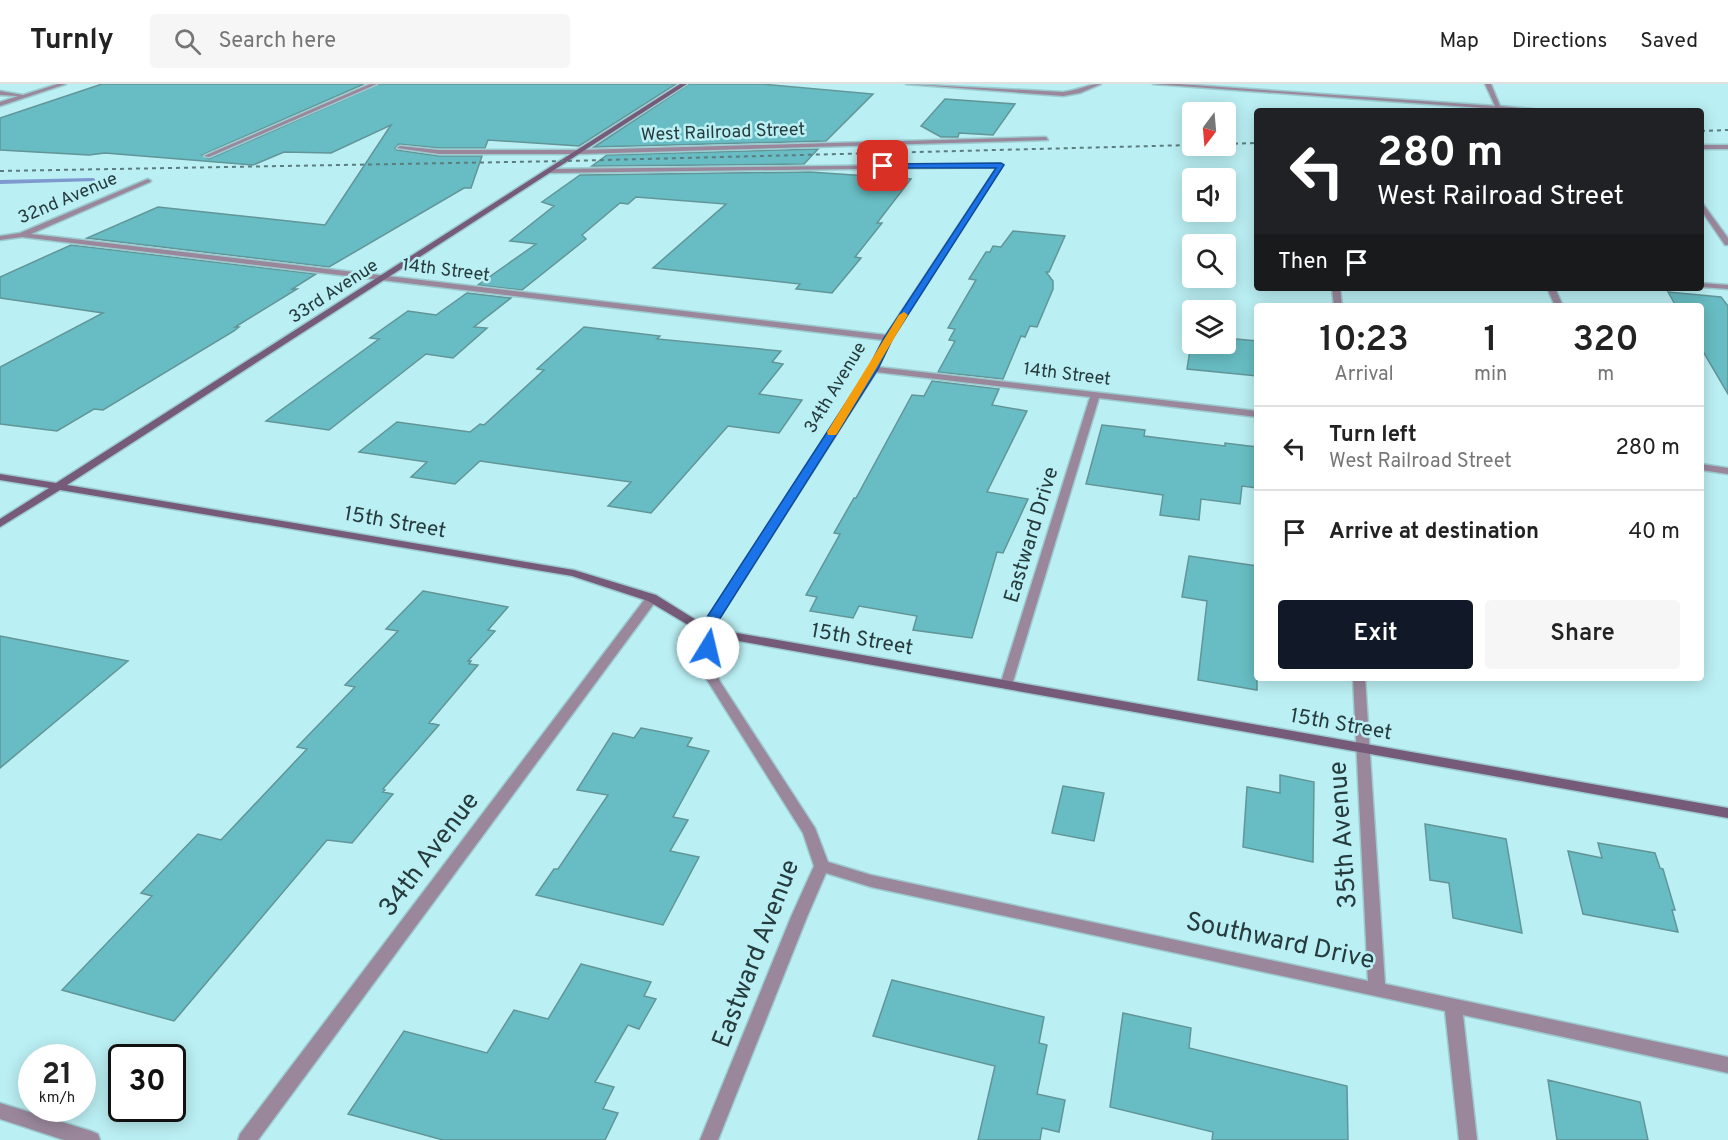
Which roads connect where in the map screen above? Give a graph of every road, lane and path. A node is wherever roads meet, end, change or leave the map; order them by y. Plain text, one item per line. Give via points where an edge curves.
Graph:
1 (63, 84) edge
2 (374, 84) edge
3 (684, 84) edge
4 (909, 84) edge
5 (1098, 84) edge
6 (1156, 84) edge
7 (1488, 84) edge
8 (0, 93) edge
9 (27, 95) junction
10 (0, 104) edge
11 (1498, 107) junction
12 (1510, 108) edge
13 (1046, 139) dead end
14 (1704, 147) edge
15 (1728, 147) edge
16 (400, 148) dead end
17 (580, 152) junction
18 (207, 156) dead end
19 (1001, 165) joint
20 (549, 171) junction
21 (148, 182) dead end
22 (1704, 209) edge
23 (22, 235) junction
24 (0, 238) edge
25 (1728, 243) edge
26 (0, 244) edge
27 (381, 280) junction
28 (1704, 285) edge
29 (1728, 287) edge
30 (888, 338) junction
31 (873, 369) junction
32 (1095, 395) junction
33 (1254, 414) edge
34 (1704, 467) edge
35 (1728, 471) edge
36 (0, 477) edge
37 (58, 486) junction
38 (0, 524) edge
39 (652, 598) junction
40 (705, 631) junction
41 (1359, 681) edge
42 (1006, 686) junction
43 (1362, 749) junction
44 (1728, 813) edge
45 (822, 866) junction
46 (1377, 989) junction
47 (1453, 1005) junction
48 (1728, 1065) edge
49 (0, 1111) edge
50 (91, 1140) edge
51 (247, 1140) edge
52 (709, 1140) edge
53 (1468, 1140) edge

1 - 9 street
2 - 18 street
3 - 17 street, 33rd Avenue
4 - 5 street via 1063,94
6 - 11 street
7 - 11 street
8 - 9 street
9 - 10 street
11 - 12 street
13 - 17 street, West Railroad Street
14 - 15 street
16 - 17 street, West Railroad Street via 439,152
17 - 20 street, 33rd Avenue
19 - 20 street, West Railroad Street
19 - 30 street, 34th Avenue
20 - 27 street, 33rd Avenue
21 - 23 street, 32nd Avenue
22 - 25 street
23 - 24 street, 14th Street
23 - 26 street, 32nd Avenue
23 - 27 street, 14th Street
27 - 30 street, 14th Street
27 - 37 street, 33rd Avenue
28 - 29 street
30 - 31 street, 34th Avenue
31 - 32 street, 14th Street
31 - 40 street, 34th Avenue
32 - 33 street, 14th Street
32 - 42 street, Eastward Drive
34 - 35 street
36 - 37 street, 15th Street
37 - 38 street, 33rd Avenue
37 - 39 street, 15th Street via 574,573
39 - 40 street, 15th Street
39 - 51 street, 34th Avenue
40 - 42 street, 15th Street
40 - 45 street, Eastward Avenue via 713,680 810,832
41 - 43 street, 35th Avenue
42 - 43 street, 15th Street
43 - 44 street, 15th Street
43 - 46 street, 35th Avenue
45 - 46 street, Southward Drive via 871,881
45 - 52 street, Eastward Avenue
46 - 47 street, Southward Drive
47 - 48 street, Southward Drive
47 - 53 street
49 - 50 street

